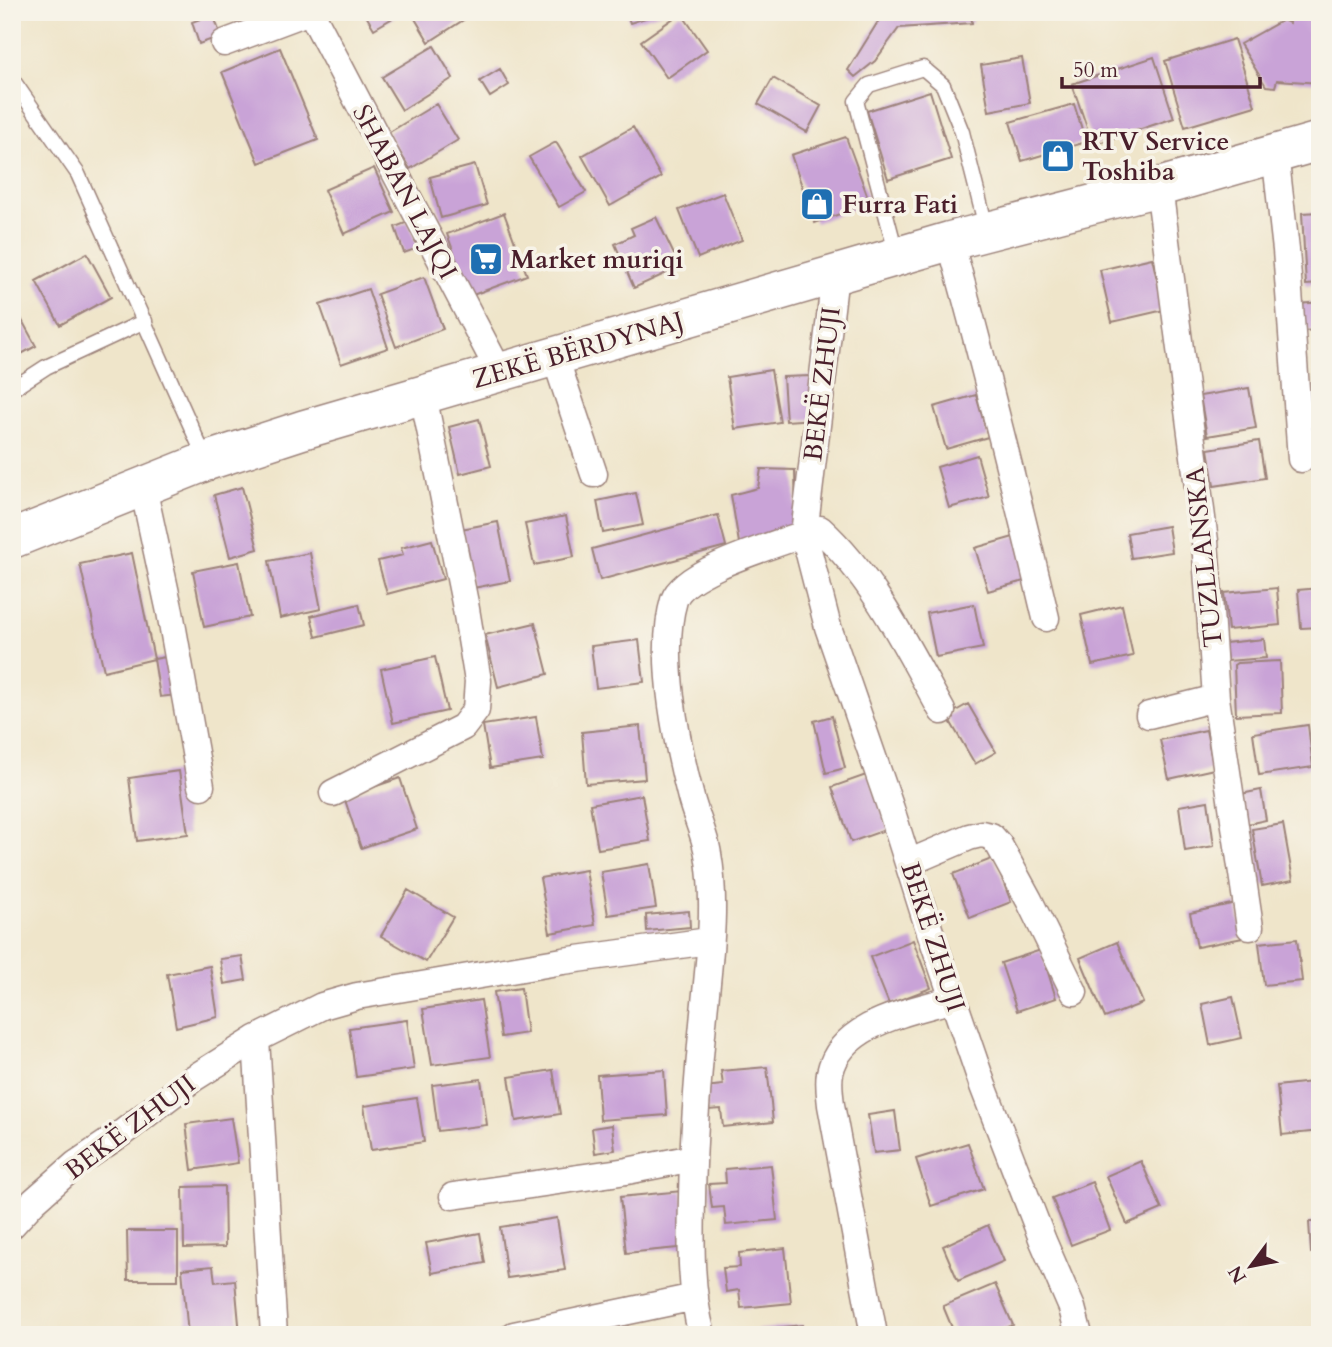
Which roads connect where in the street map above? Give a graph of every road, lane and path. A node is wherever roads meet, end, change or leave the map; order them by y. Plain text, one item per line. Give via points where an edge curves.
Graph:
1 (309, 12) edge
2 (224, 43) dead end
3 (12, 79) edge
4 (1320, 141) edge
5 (1275, 153) junction
6 (1159, 187) junction
7 (988, 232) junction
8 (950, 241) junction
9 (897, 257) junction
10 (835, 275) junction
11 (145, 321) junction
12 (555, 357) junction
13 (499, 373) junction
14 (12, 389) edge
15 (423, 395) junction
16 (1301, 459) dead end
17 (207, 461) junction
18 (594, 474) dead end
19 (143, 487) junction
20 (804, 534) junction
21 (12, 538) edge
22 (1046, 618) dead end
23 (1216, 698) junction
24 (942, 711) dead end
25 (1149, 715) dead end
26 (201, 786) dead end
27 (333, 793) dead end
28 (908, 863) junction
29 (1250, 927) dead end
30 (709, 941) junction
31 (1074, 992) dead end
32 (953, 999) junction
33 (256, 1039) junction
34 (693, 1158) junction
35 (453, 1196) dead end
36 (12, 1225) edge
37 (695, 1297) junction
38 (274, 1335) edge
39 (514, 1335) edge
40 (702, 1335) edge
41 (874, 1335) edge
42 (1079, 1335) edge

1 - 2 street
1 - 13 street, SHABAN LAJQI
3 - 11 lane via 78,174
4 - 5 main road, ZEKË BËRDYNAJ
5 - 6 main road, ZEKË BËRDYNAJ
5 - 16 street
6 - 7 main road, ZEKË BËRDYNAJ
6 - 23 street, TUZLLANSKA via 1205,541
7 - 8 main road, ZEKË BËRDYNAJ
7 - 9 lane via 962,132 943,85 923,68 869,85 856,101
8 - 9 main road, ZEKË BËRDYNAJ
8 - 22 street
9 - 10 main road, ZEKË BËRDYNAJ
10 - 12 main road, ZEKË BËRDYNAJ
10 - 20 street, BEKË ZHUJI
11 - 14 lane via 46,367
11 - 17 lane
12 - 13 main road, ZEKË BËRDYNAJ
12 - 18 street
13 - 15 main road, ZEKË BËRDYNAJ
15 - 17 main road, ZEKË BËRDYNAJ
15 - 27 street via 465,603 478,681 476,710 463,727
17 - 19 main road, ZEKË BËRDYNAJ
19 - 21 main road, ZEKË BËRDYNAJ
19 - 26 street
20 - 24 street via 820,529 870,586
20 - 28 street, BEKË ZHUJI via 828,626
20 - 30 street via 693,577 675,597 668,670 691,798 708,853
23 - 25 street
23 - 29 street, TUZLLANSKA
28 - 31 street via 969,837 991,836
28 - 32 street, BEKË ZHUJI
30 - 33 street, BEKË ZHUJI via 357,996 322,1006
30 - 34 street
32 - 41 street via 877,1023 847,1041 829,1075
32 - 42 street, BEKË ZHUJI
33 - 36 street, BEKË ZHUJI via 76,1164
33 - 38 street
34 - 35 street
34 - 37 street
37 - 39 street
37 - 40 street

